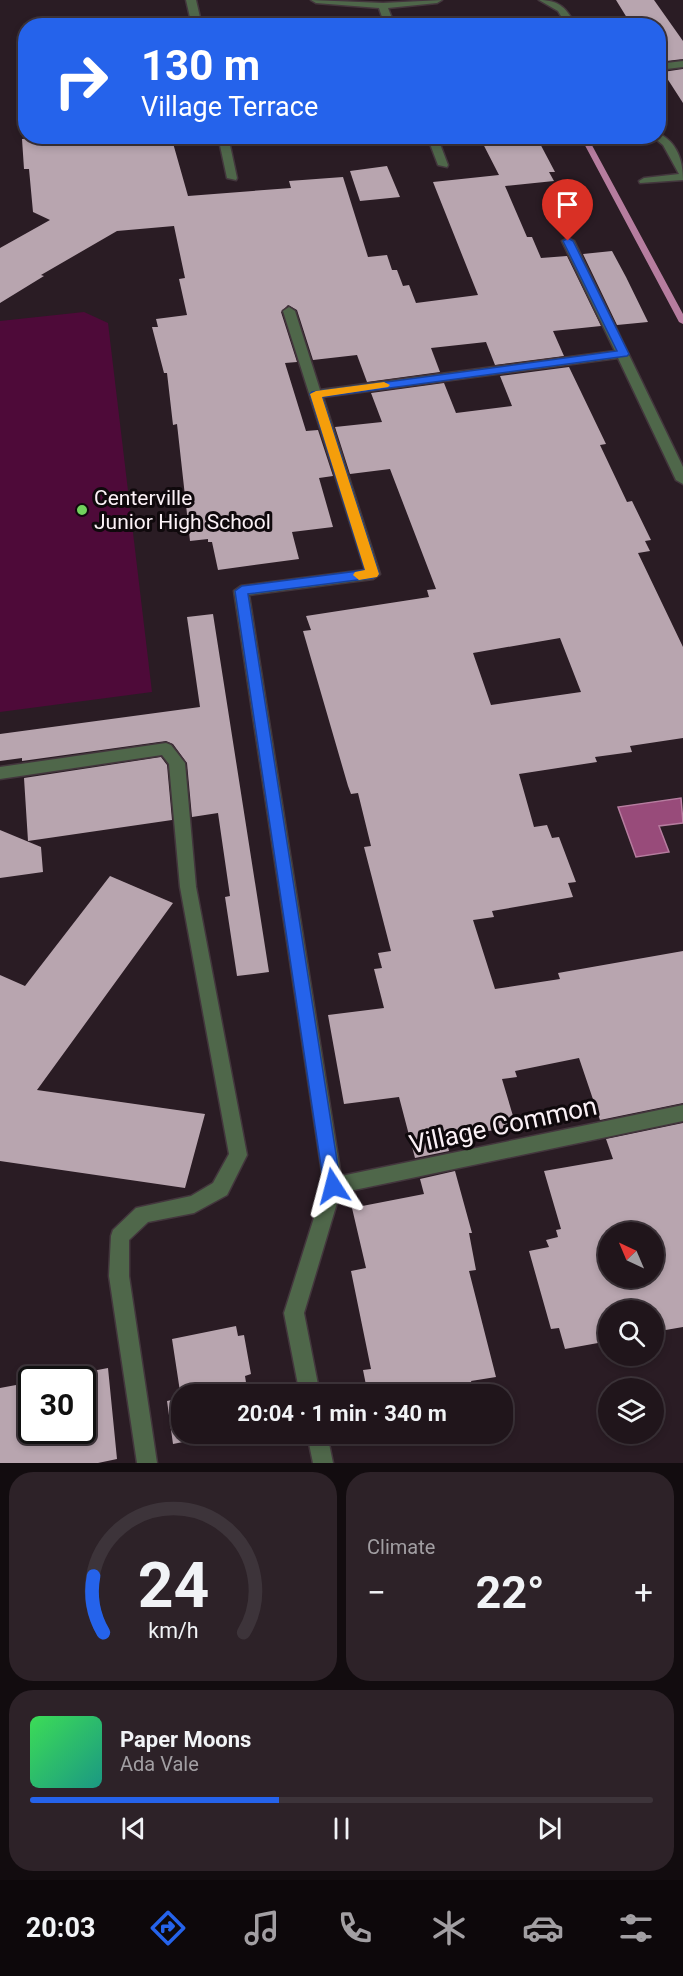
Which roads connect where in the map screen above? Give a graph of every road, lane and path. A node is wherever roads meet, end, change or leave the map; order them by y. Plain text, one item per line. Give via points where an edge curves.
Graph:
1 (191, 0) edge
2 (316, 0) edge
3 (437, 0) edge
4 (544, 0) edge
5 (383, 6) junction
6 (195, 18) edge
7 (387, 18) edge
8 (567, 18) edge
9 (683, 64) edge
10 (666, 66) edge
11 (666, 142) edge
12 (225, 144) edge
13 (435, 144) edge
14 (442, 165) dead end
15 (683, 172) edge
16 (683, 177) edge
17 (232, 178) dead end
18 (644, 181) dead end
19 (568, 241) dead end
20 (289, 311) dead end
21 (623, 354) junction
22 (316, 394) junction
23 (683, 480) edge
24 (0, 773) edge
25 (683, 1113) edge
26 (333, 1186) junction
27 (308, 1384) edge
28 (320, 1444) edge
29 (147, 1463) edge
30 (323, 1463) edge

1 - 6 street
2 - 5 street
3 - 5 street
4 - 8 street via 562,9
5 - 7 street
9 - 10 street
11 - 15 street
12 - 17 street
13 - 14 street
16 - 18 street
19 - 21 street
20 - 22 street
21 - 22 street
21 - 23 street
22 - 26 street via 373,574 242,591
24 - 29 street via 166,749 177,764 188,887 238,1155 220,1189 194,1204 143,1214 120,1236 119,1276
25 - 26 street, Village Common
26 - 27 street via 294,1313
28 - 30 street

